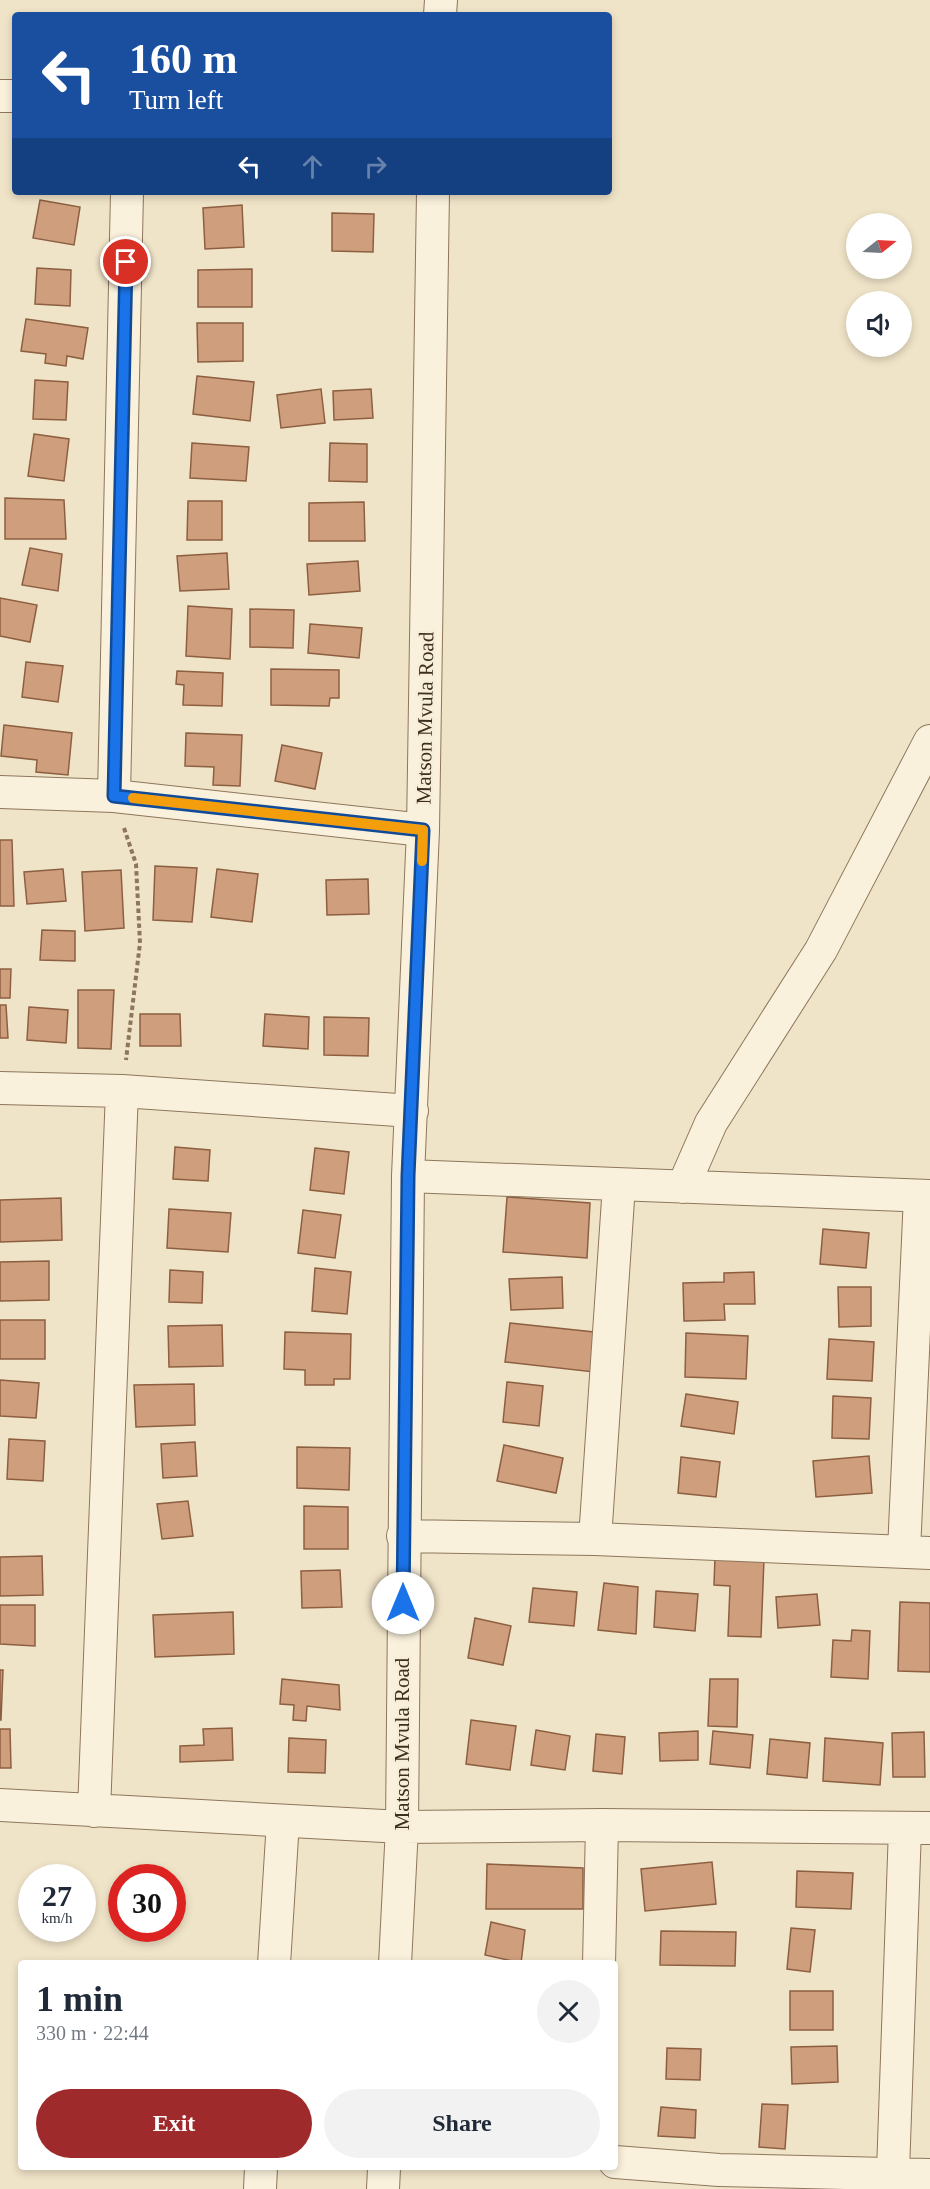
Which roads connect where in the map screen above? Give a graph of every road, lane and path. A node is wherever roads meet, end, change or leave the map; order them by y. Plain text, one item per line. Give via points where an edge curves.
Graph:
1 (127, 195) edge
2 (433, 195) edge
3 (930, 741) edge
4 (0, 792) edge
5 (114, 796) junction
6 (423, 830) junction
7 (0, 1088) edge
8 (122, 1091) junction
9 (412, 1111) junction
10 (408, 1176) junction
11 (619, 1185) junction
12 (683, 1187) junction
13 (925, 1196) edge
14 (403, 1536) junction
15 (595, 1539) junction
16 (917, 1552) edge
17 (0, 1805) edge
18 (94, 1810) junction
19 (283, 1821) junction
20 (602, 1824) junction
21 (402, 1827) junction
22 (918, 1828) edge
23 (274, 1960) edge
24 (395, 1960) edge
25 (599, 1960) edge
26 (618, 2162) edge
27 (261, 2170) edge
28 (384, 2170) edge
29 (893, 2172) junction
30 (930, 2175) edge
31 (718, 2179) edge
32 (260, 2189) edge
33 (383, 2189) edge

1 - 5 street
2 - 6 street, Matson Mvula Road
3 - 12 street via 821,950 711,1123
4 - 5 street
5 - 6 street
5 - 8 path via 136,864 140,942
6 - 9 street, Matson Mvula Road
7 - 8 street
8 - 9 street
8 - 18 street
9 - 10 street, Matson Mvula Road
10 - 11 street
10 - 14 street, Matson Mvula Road
11 - 12 street
11 - 15 street
12 - 13 street
13 - 16 street
14 - 15 street
14 - 21 street, Matson Mvula Road
15 - 16 street
17 - 18 street
18 - 19 street
19 - 21 street
19 - 23 street
20 - 21 street
20 - 22 street
20 - 25 street
21 - 24 street, Matson Mvula Road
22 - 29 street
26 - 31 street
27 - 32 street
28 - 33 street
29 - 30 street
29 - 31 street

